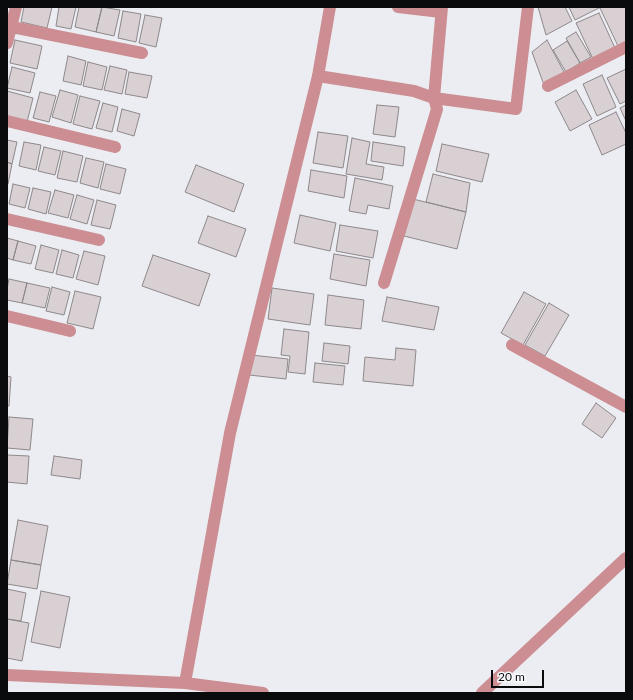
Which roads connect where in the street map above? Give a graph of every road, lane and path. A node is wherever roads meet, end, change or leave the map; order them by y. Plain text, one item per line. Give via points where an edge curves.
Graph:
1 (16, 7) edge
2 (330, 7) edge
3 (398, 7) edge
4 (528, 7) edge
5 (442, 10) edge
6 (9, 26) edge
7 (7, 43) edge
8 (626, 47) edge
9 (142, 53) dead end
10 (318, 76) junction
11 (548, 86) dead end
12 (434, 98) junction
13 (7, 121) edge
14 (115, 148) dead end
15 (7, 219) edge
16 (100, 240) dead end
17 (384, 283) dead end
18 (7, 316) edge
19 (70, 331) dead end
20 (512, 345) dead end
21 (626, 406) edge
22 (626, 558) edge
23 (7, 675) edge
24 (184, 683) junction
25 (263, 693) edge
26 (482, 693) edge

1 - 6 street
2 - 10 street
3 - 5 street
4 - 12 street via 516,109
5 - 12 street
6 - 7 street
6 - 9 street
8 - 11 street
10 - 12 street via 414,91
10 - 24 street via 230,433
12 - 17 street via 437,109
13 - 14 street
15 - 16 street
18 - 19 street
20 - 21 street
22 - 26 street
23 - 24 street
24 - 25 street

